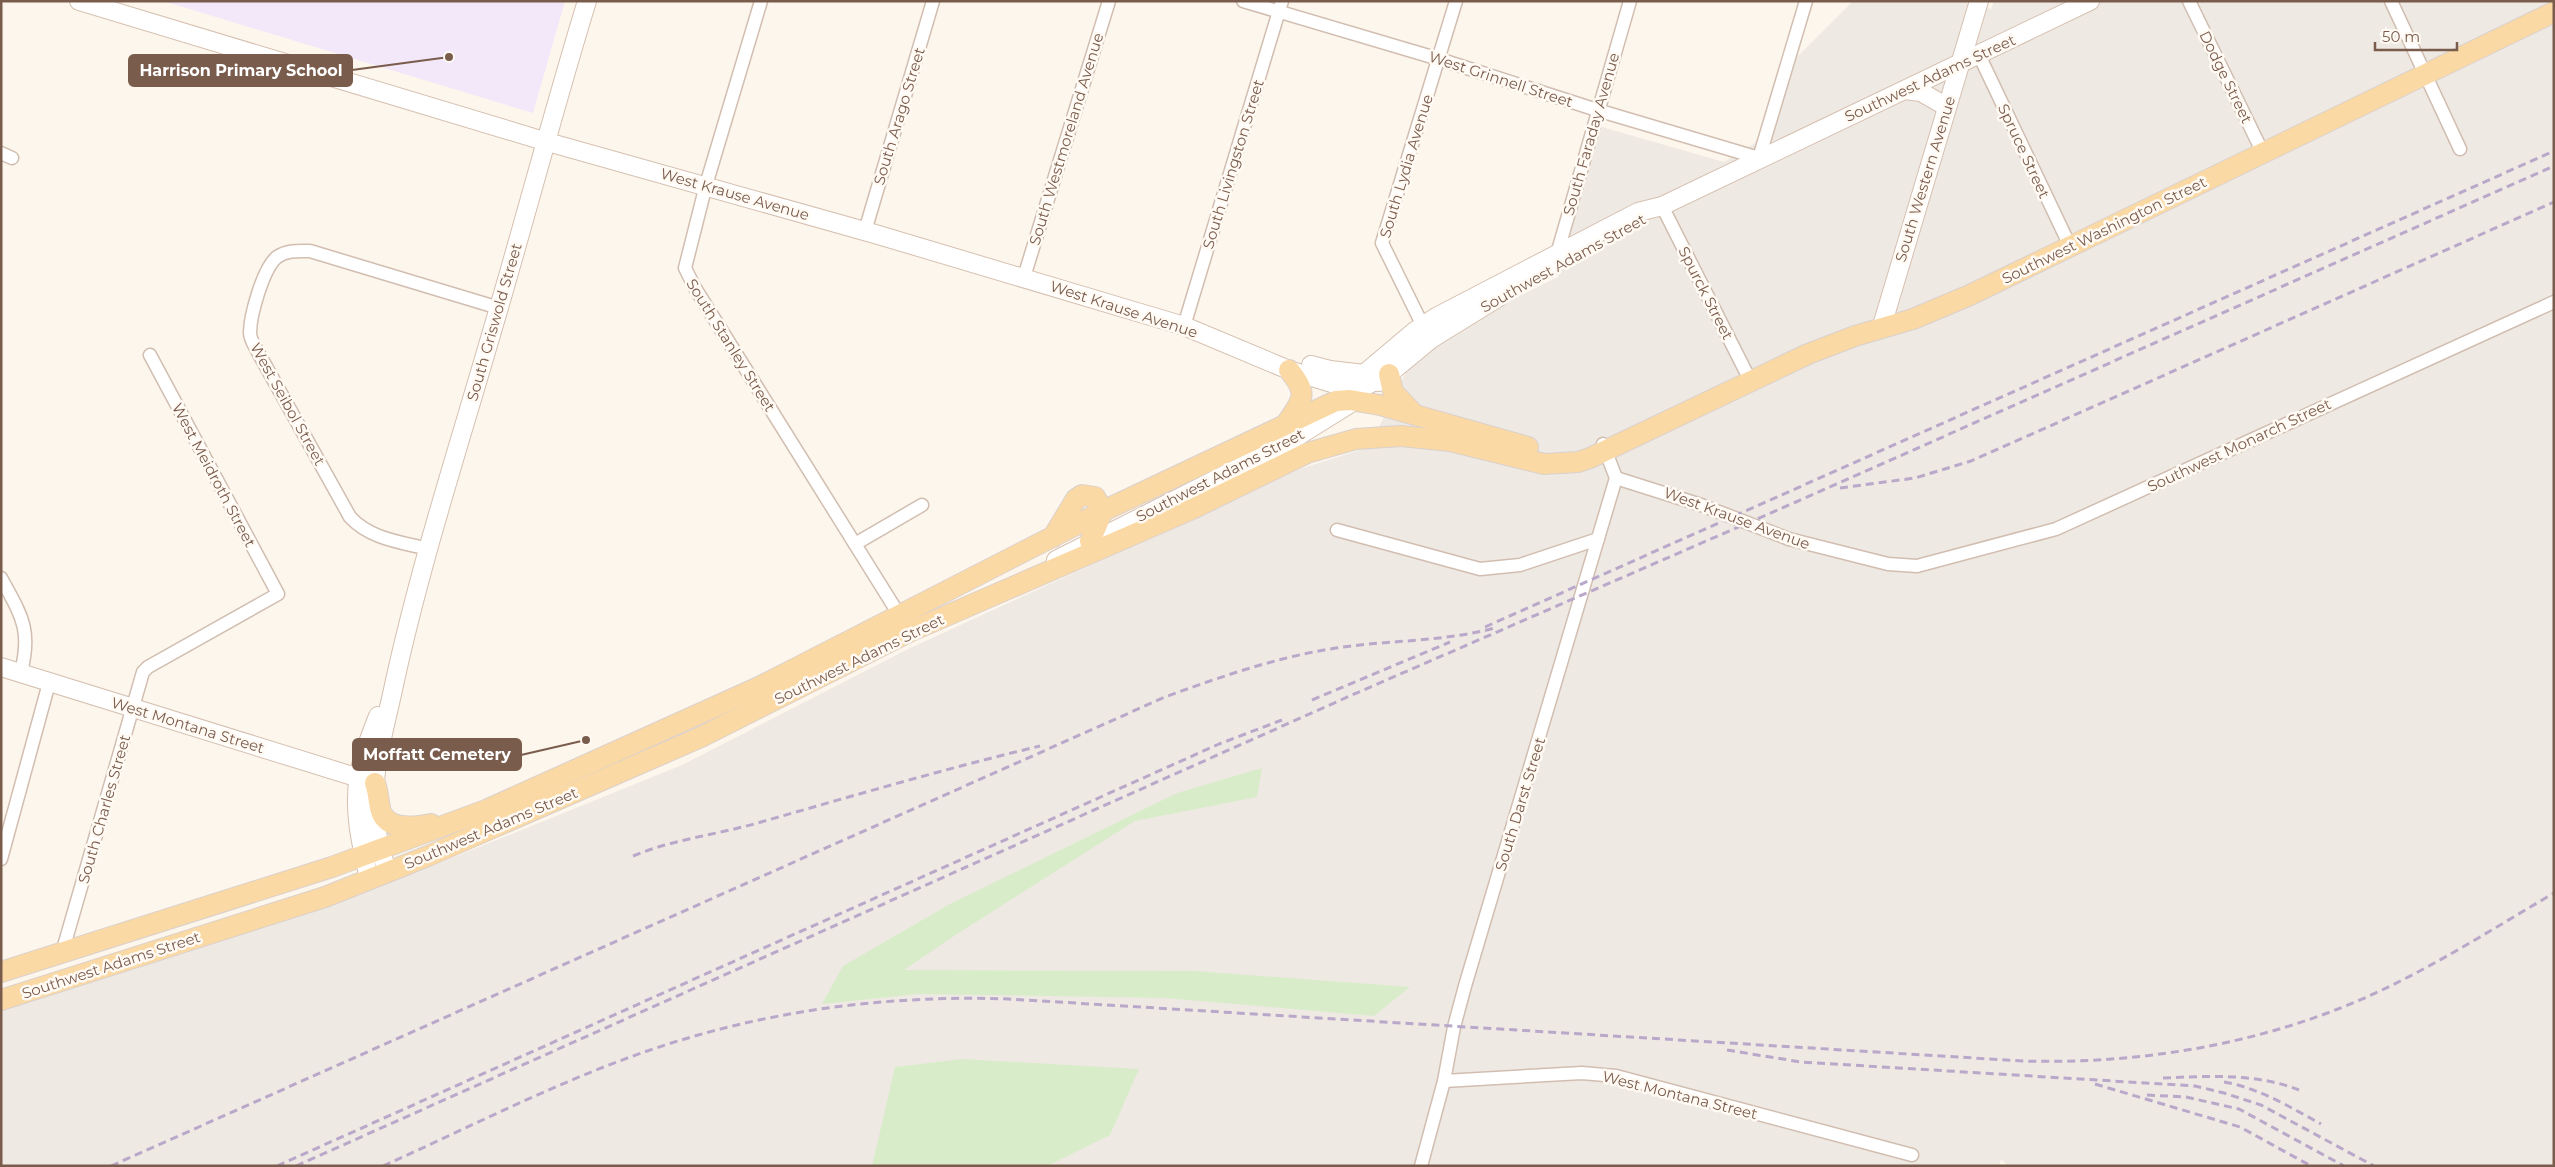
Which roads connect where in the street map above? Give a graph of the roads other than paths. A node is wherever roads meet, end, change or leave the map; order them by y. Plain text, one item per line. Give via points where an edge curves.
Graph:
1 (79, 1) edge
2 (587, 1) edge
3 (761, 1) edge
4 (933, 1) edge
5 (1108, 1) edge
6 (1243, 1) edge
7 (1456, 1) edge
8 (1630, 1) edge
9 (1806, 1) edge
10 (1979, 1) edge
11 (2090, 1) edge
12 (2189, 1) edge
13 (2391, 1) edge
14 (1280, 7) edge
15 (2554, 12) edge
16 (1979, 55) junction
17 (1439, 59) junction
18 (1959, 65) junction
19 (2425, 74) junction
20 (1905, 90) junction
21 (1947, 107) junction
22 (1597, 110) junction
23 (544, 141) junction
24 (2460, 149) dead end
25 (2263, 153) junction
26 (1759, 158) junction
27 (706, 186) junction
28 (1662, 206) junction
29 (865, 230) junction
30 (2070, 246) junction
31 (1555, 261) junction
32 (1024, 277) junction
33 (2554, 302) edge
34 (499, 308) junction
35 (1184, 326) junction
36 (1423, 326) junction
37 (1880, 329) junction
38 (150, 355) dead end
39 (1289, 370) junction
40 (1364, 374) junction
41 (1388, 375) junction
42 (1750, 380) junction
43 (1352, 394) junction
44 (1327, 404) joint
45 (1414, 414) junction
46 (1285, 425) junction
47 (1605, 448) junction
48 (1616, 478) junction
49 (922, 506) dead end
50 (1103, 511) junction
51 (1337, 530) dead end
52 (1598, 539) junction
53 (1090, 541) junction
54 (855, 544) junction
55 (428, 549) junction
56 (1917, 566) joint
57 (1, 578) edge
58 (278, 594) joint
59 (982, 600) junction
60 (899, 614) junction
61 (909, 632) junction
62 (1, 667) edge
63 (21, 672) junction
64 (49, 683) junction
65 (132, 708) junction
66 (367, 779) junction
67 (486, 810) junction
68 (3, 844) edge
69 (373, 853) junction
70 (1, 859) edge
71 (378, 875) junction
72 (62, 953) junction
73 (1, 972) edge
74 (3, 1002) edge
75 (1444, 1081) junction
76 (1912, 1154) dead end
77 (1421, 1166) edge

1 - 23 street, West Krause Avenue
2 - 23 street, South Griswold Street
3 - 27 street, South Stanley Street
4 - 29 street, South Arago Street
5 - 32 street, South Westmoreland Avenue
6 - 14 street, West Grinnell Street
7 - 17 street, South Lydia Avenue
8 - 22 street, South Faraday Avenue
9 - 26 street
10 - 18 street, South Western Avenue
11 - 16 street, Southwest Adams Street
12 - 25 street, Dodge Street
13 - 19 street
14 - 17 street, West Grinnell Street
14 - 35 street, South Livingston Street
15 - 19 main road, Southwest Washington Street
16 - 18 street, Southwest Adams Street
16 - 30 street, Spruce Street
17 - 22 street, West Grinnell Street
17 - 36 street, South Lydia Avenue via 1382,244
18 - 20 street, Southwest Adams Street
18 - 21 street, South Western Avenue
19 - 24 street
19 - 25 main road, Southwest Washington Street
20 - 21 street via 1922,92
20 - 26 street, Southwest Adams Street
21 - 37 street, South Western Avenue
22 - 26 street, West Grinnell Street
22 - 31 street, South Faraday Avenue
23 - 27 street, West Krause Avenue
23 - 34 street, South Griswold Street
25 - 30 main road, Southwest Washington Street
26 - 28 street, Southwest Adams Street
27 - 29 street, West Krause Avenue
27 - 54 street, South Stanley Street via 686,258 687,274
28 - 31 street, Southwest Adams Street via 1643,222
28 - 42 street, Spurck Street
29 - 32 street, West Krause Avenue
30 - 37 main road, Southwest Washington Street via 1957,301
31 - 36 street, Southwest Adams Street
31 - 41 street, Southwest Adams Street via 1431,339
32 - 35 street, West Krause Avenue
33 - 56 street, Southwest Monarch Street via 2056,529
34 - 55 street, South Griswold Street
34 - 55 street, West Seibol Street via 310,251 293,250 275,258 266,270 252,316 250,335 259,354 350,517 361,529 378,536
35 - 39 street, West Krause Avenue
35 - 40 street via 1325,369
36 - 40 street, Southwest Adams Street
37 - 42 main road, Southwest Washington Street via 1832,345
38 - 58 street, West Meidroth Street
39 - 43 street, West Krause Avenue
39 - 46 main road via 1301,385 1303,394
40 - 43 street, Southwest Adams Street
41 - 43 street, Southwest Adams Street
41 - 45 main road via 1392,392
42 - 47 main road, Southwest Washington Street via 1648,432
43 - 44 main road, Southwest Washington Street
43 - 45 main road, Southwest Washington Street
43 - 53 street, Southwest Adams Street via 1282,446
44 - 46 main road, Southwest Adams Street
45 - 47 main road, Southwest Washington Street via 1536,449
46 - 50 main road, Southwest Adams Street
47 - 48 street
47 - 59 main road, Southwest Washington Street via 1578,462 1544,464 1430,438 1382,436 1338,443 1286,462 1192,509
48 - 52 street, South Darst Street
48 - 56 street, West Krause Avenue via 1692,502 1789,539 1888,564
49 - 54 street
50 - 53 main road
50 - 60 main road, Southwest Adams Street
51 - 52 street via 1486,569 1520,565
52 - 75 street, South Darst Street via 1465,986
53 - 59 street, Southwest Adams Street
54 - 60 street, South Stanley Street
55 - 66 street, South Griswold Street
57 - 63 street via 26,632
58 - 65 street, South Charles Street via 148,667 143,672
59 - 61 main road, Southwest Adams Street
60 - 61 street, South Stanley Street
60 - 67 main road, Southwest Adams Street via 731,700
61 - 71 main road, Southwest Adams Street via 701,737
62 - 63 street, West Montana Street
63 - 64 street, West Montana Street
64 - 65 street, West Montana Street
64 - 68 street
65 - 66 street, West Montana Street
65 - 72 street, South Charles Street
66 - 67 main road via 382,814 399,826 429,825
66 - 69 street, South Griswold Street via 374,817
67 - 69 main road, Southwest Adams Street
68 - 70 street
69 - 71 street, South Griswold Street
69 - 72 main road, Southwest Adams Street
71 - 74 main road, Southwest Adams Street via 325,897
72 - 73 main road, Southwest Adams Street
75 - 76 street, West Montana Street via 1582,1073 1616,1076
75 - 77 street, South Darst Street

